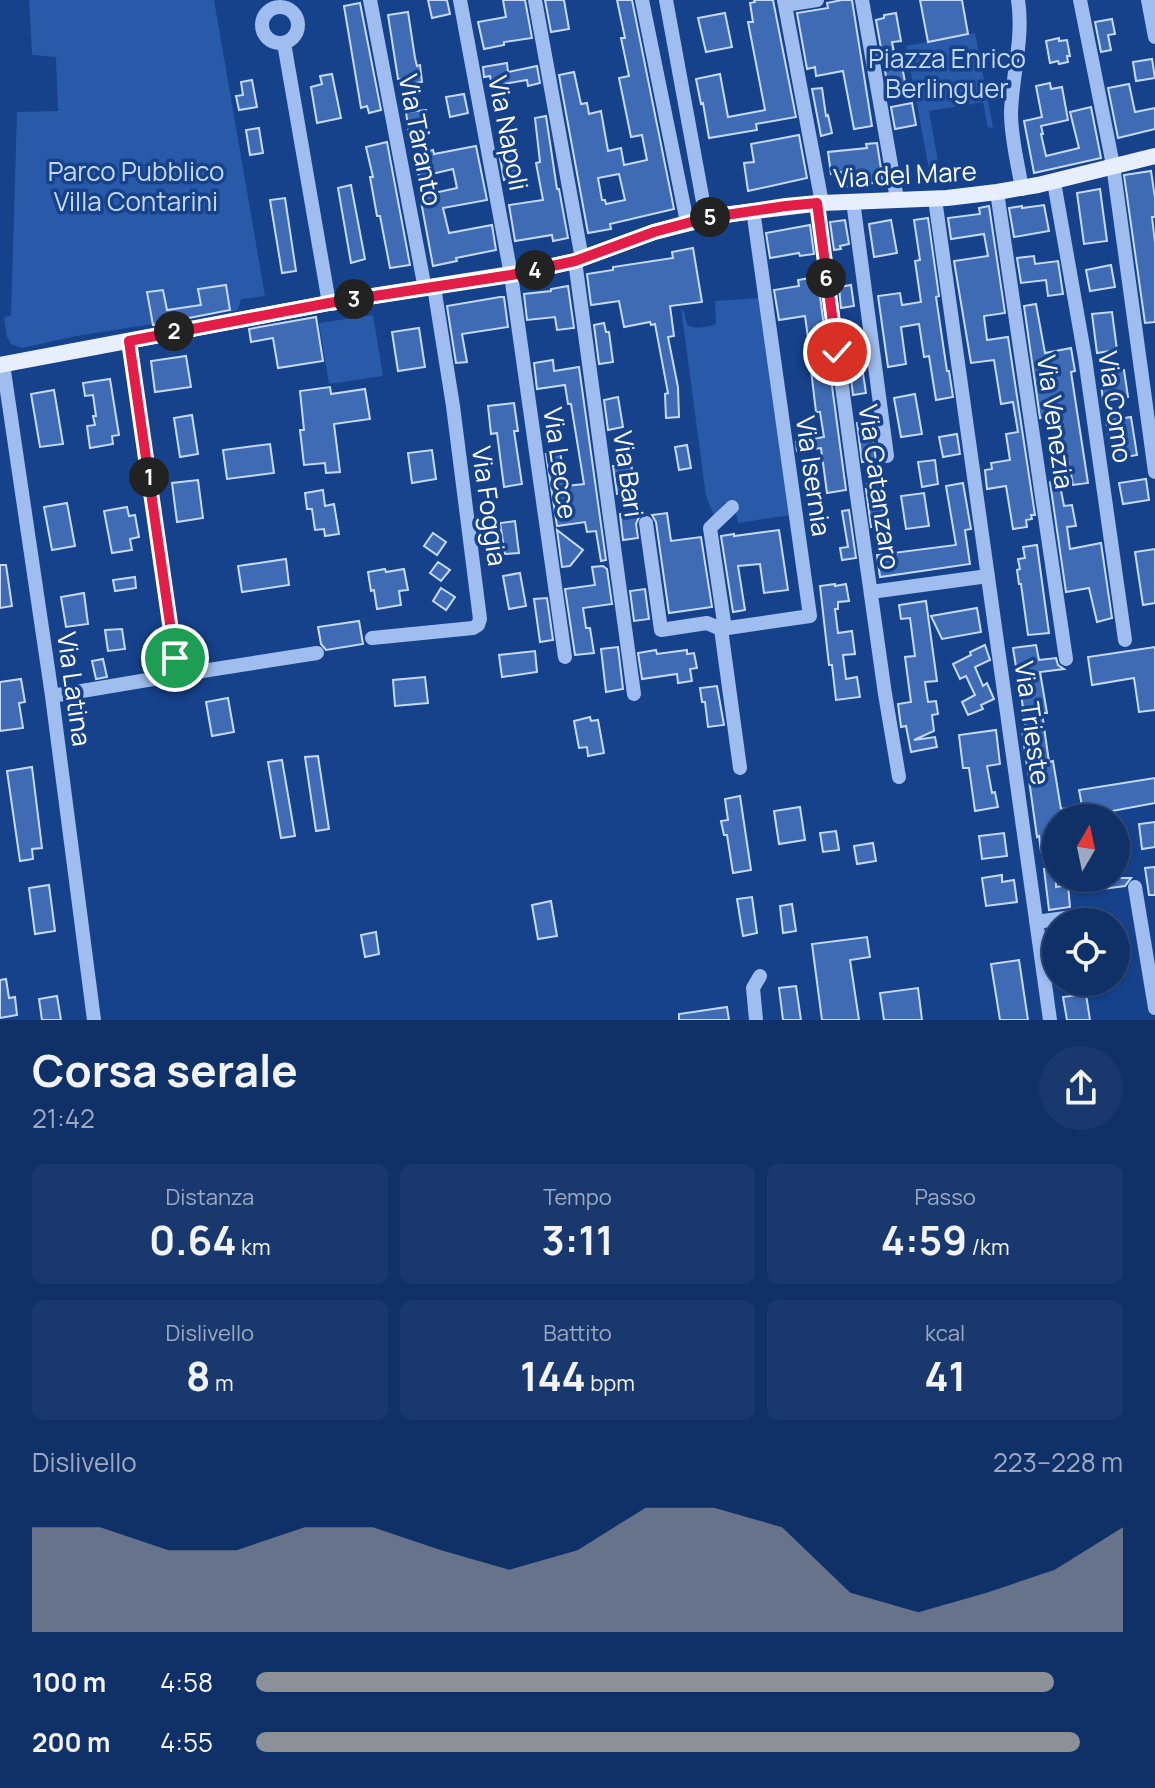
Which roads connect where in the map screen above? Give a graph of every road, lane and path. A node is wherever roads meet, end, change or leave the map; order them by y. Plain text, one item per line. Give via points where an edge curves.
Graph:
1 (370, 0) edge
2 (460, 0) edge
3 (535, 0) edge
4 (642, 0) edge
5 (666, 0) edge
6 (817, 0) edge
7 (862, 0) edge
8 (1018, 0) edge
9 (1080, 0) edge
10 (1148, 0) edge
11 (276, 3) edge
12 (784, 3) edge
13 (1155, 37) edge
14 (284, 43) junction
15 (1155, 156) edge
16 (1113, 165) junction
17 (1054, 182) junction
18 (1022, 189) junction
19 (997, 192) junction
20 (897, 199) junction
21 (935, 199) junction
22 (853, 201) junction
23 (819, 203) junction
24 (753, 210) junction
25 (706, 218) junction
26 (687, 222) junction
27 (579, 260) junction
28 (511, 275) junction
29 (430, 288) junction
30 (329, 303) junction
31 (129, 341) junction
32 (2, 364) edge
33 (887, 456) dead end
34 (1155, 472) edge
35 (732, 507) dead end
36 (646, 523) dead end
37 (988, 576) junction
38 (871, 592) junction
39 (723, 629) junction
40 (372, 638) dead end
41 (1125, 640) dead end
42 (317, 653) dead end
43 (565, 657) dead end
44 (1066, 659) dead end
45 (177, 675) junction
46 (634, 694) dead end
47 (52, 696) junction
48 (740, 768) dead end
49 (899, 777) dead end
50 (1135, 887) dead end
51 (1042, 921) edge
52 (1036, 922) junction
53 (760, 976) dead end
54 (1155, 1008) edge
55 (94, 1020) edge
56 (756, 1020) edge
57 (1050, 1020) edge

1 - 29 street, Via Taranto
2 - 28 street, Via Napoli
3 - 27 street, Via Bari
4 - 26 street
5 - 25 street
6 - 12 street
7 - 20 street
8 - 18 street via 1011,116
9 - 16 street
10 - 13 street
11 - 14 street via 294,13 299,24
11 - 14 street via 262,28 267,38
12 - 23 street, Via Catanzaro
14 - 30 street
15 - 16 main road, Via del Mare
16 - 17 main road, Via del Mare
16 - 34 street
17 - 18 main road, Via del Mare
17 - 41 street, Via Como
18 - 19 main road, Via del Mare
19 - 21 main road, Via del Mare
19 - 44 street, Via Venezia
20 - 21 main road, Via del Mare
20 - 22 main road, Via del Mare
21 - 37 street, Via Trieste
22 - 23 main road, Via del Mare
22 - 33 street
23 - 24 main road, Via del Mare
23 - 38 street, Via Catanzaro
24 - 25 main road, Via del Mare
24 - 39 street, Via Isernia via 810,616
25 - 26 main road, Via del Mare
26 - 27 main road, Via del Mare
27 - 28 main road, Via del Mare
27 - 46 street, Via Bari
28 - 29 main road, Via del Mare
28 - 43 street, Via Lecce
29 - 30 main road, Via del Mare
29 - 40 street, Via Foggia via 453,406 480,619 473,628
30 - 31 main road, Via del Mare
31 - 32 main road, Via del Mare
31 - 45 street
32 - 47 street, Via Latina
35 - 39 street via 710,528
36 - 39 street, Via Isernia via 661,630 707,623
37 - 38 street
37 - 52 street, Via Trieste
38 - 49 street, Via Catanzaro
39 - 48 street
42 - 45 street
45 - 47 street
47 - 55 street, Via Latina
50 - 54 street
51 - 52 street
52 - 57 street, Via Trieste
53 - 56 street via 753,988

